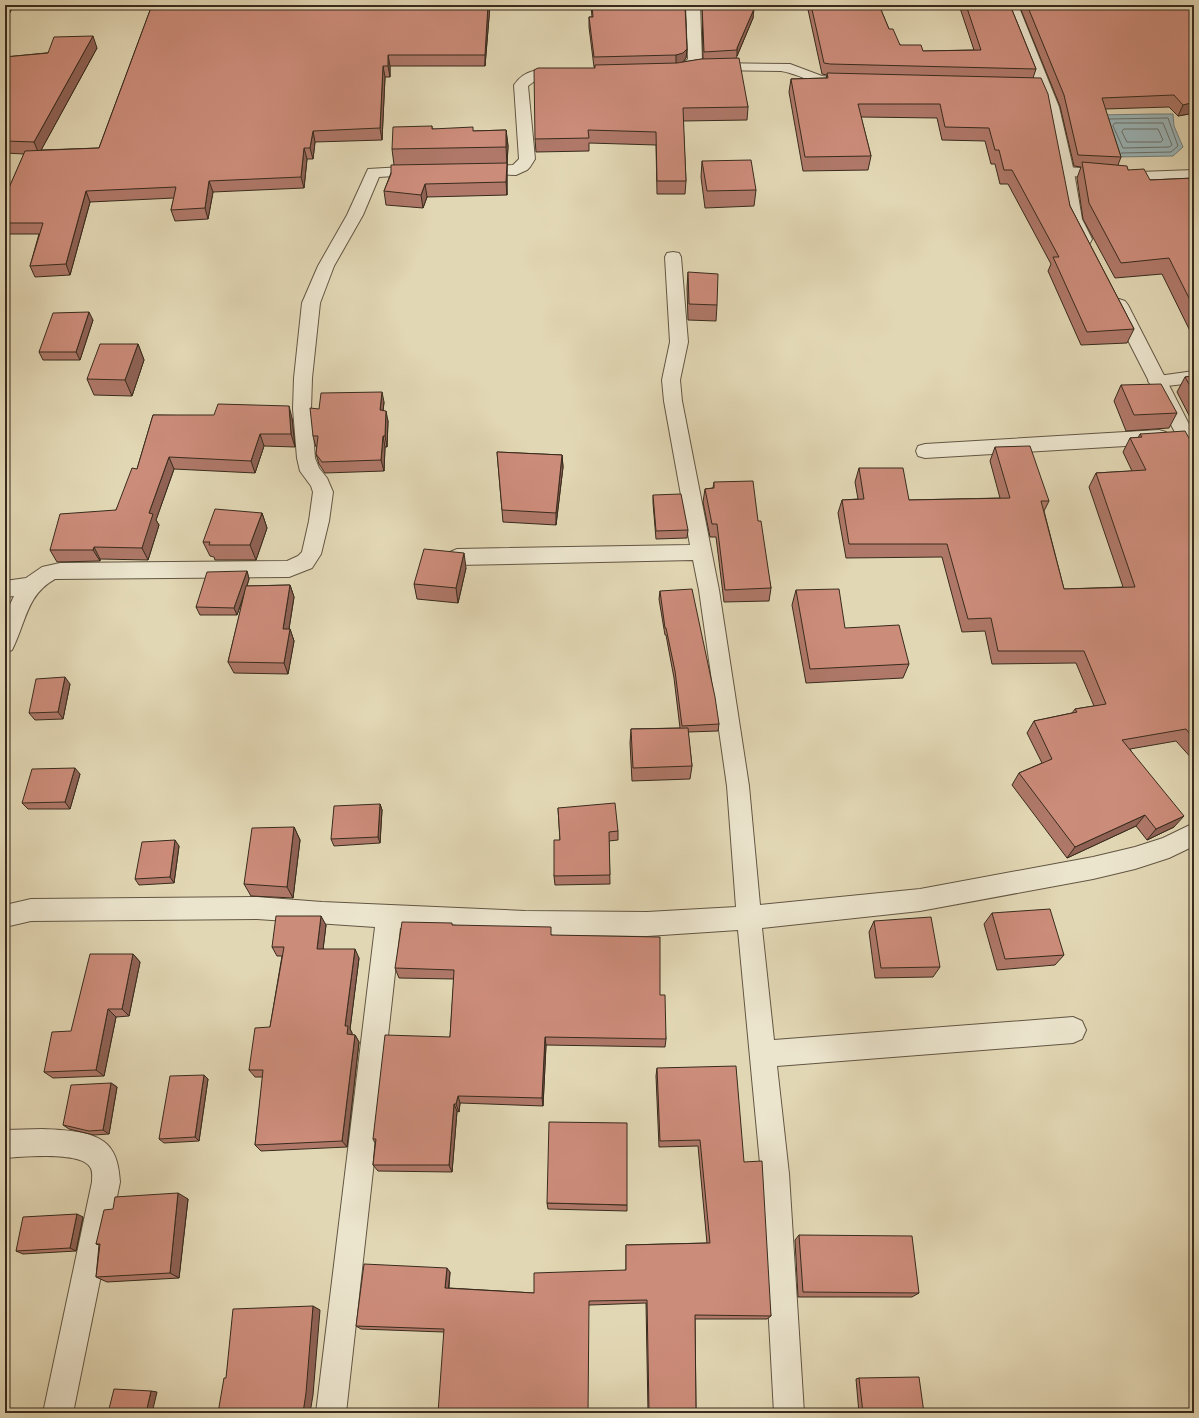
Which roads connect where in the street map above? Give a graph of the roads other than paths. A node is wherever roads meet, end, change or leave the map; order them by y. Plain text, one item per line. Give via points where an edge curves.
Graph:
1 (693, 5) edge
2 (1011, 5) edge
3 (688, 67) junction
4 (654, 70) edge
5 (580, 73) edge
6 (852, 82) edge
7 (460, 170) edge
8 (436, 171) edge
9 (1066, 172) junction
10 (1194, 175) edge
11 (1092, 253) edge
12 (673, 257) dead end
13 (1113, 294) edge
14 (1194, 377) edge
15 (1157, 381) junction
16 (1190, 444) edge
17 (926, 451) dead end
18 (701, 552) junction
19 (457, 557) edge
20 (30, 586) junction
21 (5, 589) edge
22 (5, 644) edge
23 (1194, 834) edge
24 (5, 916) edge
25 (389, 916) junction
26 (749, 918) junction
27 (1073, 1030) dead end
28 (763, 1054) junction
29 (5, 1144) edge
30 (58, 1413) edge
31 (331, 1413) edge
32 (788, 1413) edge

1 - 3 street via 695,60
2 - 9 street via 1036,85 1052,106
3 - 4 street
3 - 6 street via 781,67 819,80
5 - 7 street via 535,74 522,85 527,159 522,167 516,170
8 - 20 street via 373,172 355,215 326,266 311,304 302,409 306,458 310,471 320,483 323,492 311,554 305,562 289,569 268,570 64,571 50,573
9 - 10 street via 1139,177
9 - 11 street via 1074,219
12 - 18 street via 679,342 671,380
13 - 15 street
14 - 15 street
15 - 16 street
16 - 17 street
18 - 19 street
18 - 26 street via 738,786
20 - 21 street
20 - 22 street
23 - 26 street via 1169,847 1135,858 1085,869 920,900
24 - 25 street via 13,912 31,910 257,908
25 - 26 street via 525,923 647,924
25 - 31 street
26 - 28 street
27 - 28 street
28 - 32 street via 775,1174
29 - 30 street via 70,1143 93,1150 101,1156 105,1166 106,1182

